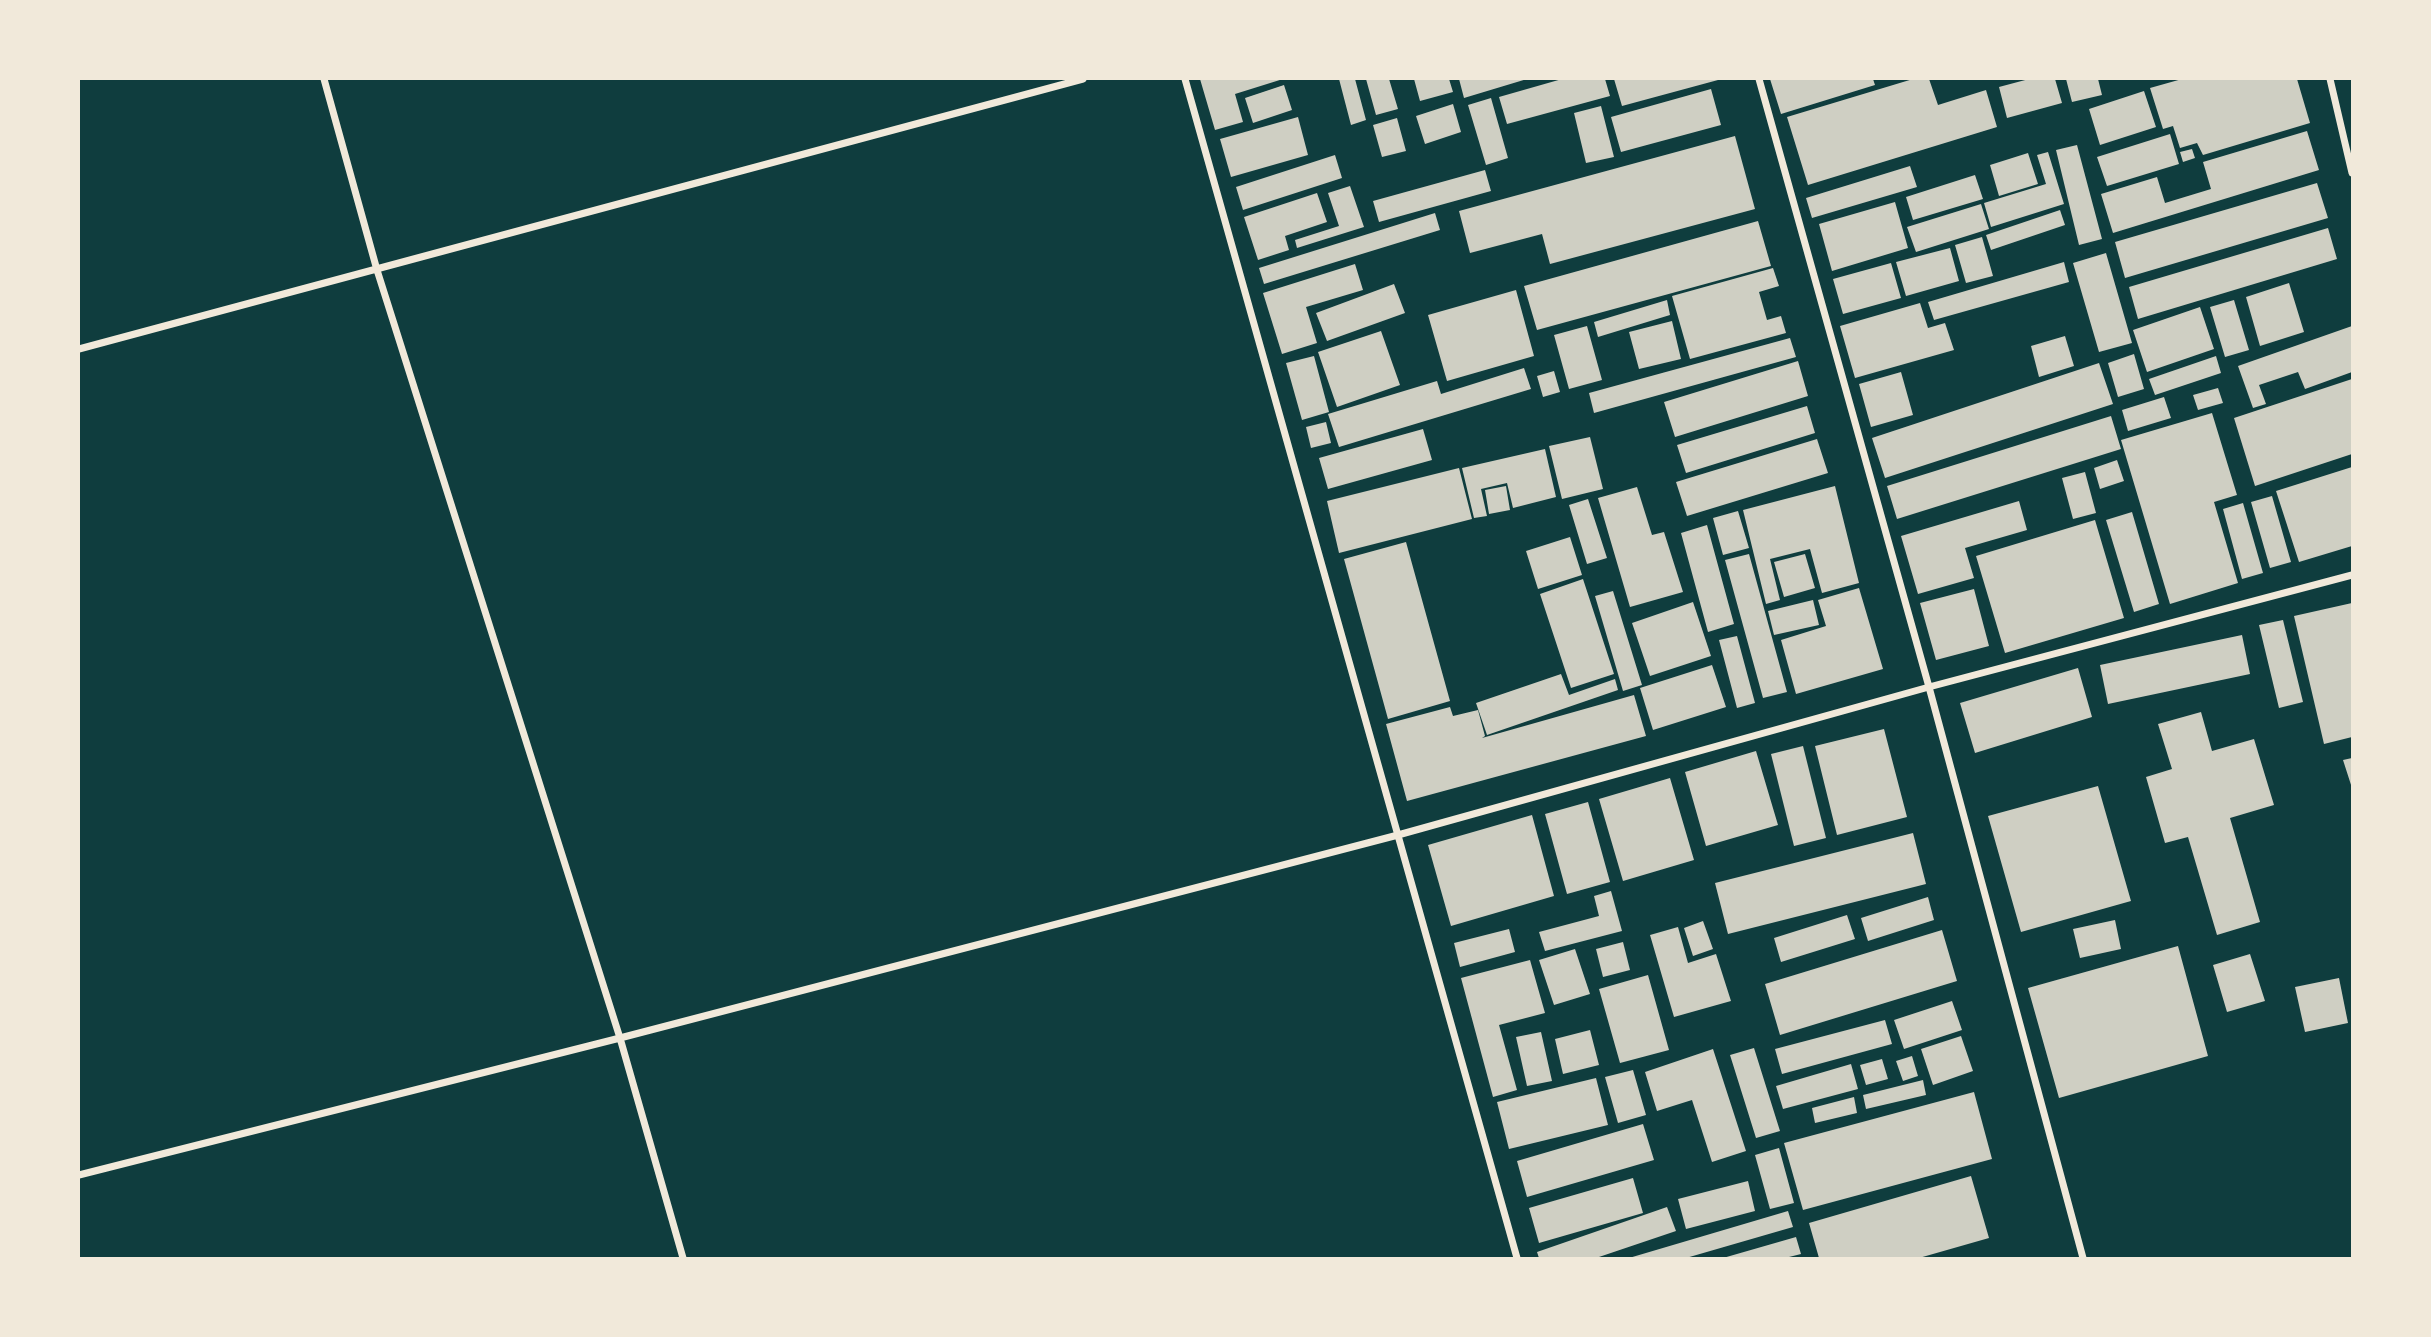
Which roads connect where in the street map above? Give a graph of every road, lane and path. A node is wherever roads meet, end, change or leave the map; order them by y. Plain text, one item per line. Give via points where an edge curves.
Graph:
1 (324, 79) edge
2 (1083, 79) edge
3 (1185, 79) edge
4 (1759, 79) edge
5 (2330, 79) edge
6 (2352, 173) edge
7 (377, 270) junction
8 (79, 349) edge
9 (2352, 575) edge
10 (1929, 688) junction
11 (1398, 835) junction
12 (620, 1038) junction
13 (79, 1175) edge
14 (683, 1258) edge
15 (1517, 1258) edge
16 (2083, 1258) edge

1 - 7 street
2 - 7 street
3 - 11 street
4 - 10 street
5 - 6 street
7 - 8 street
7 - 12 street
9 - 10 street
10 - 11 street
10 - 16 street
11 - 12 street
11 - 15 street
12 - 13 street
12 - 14 street

